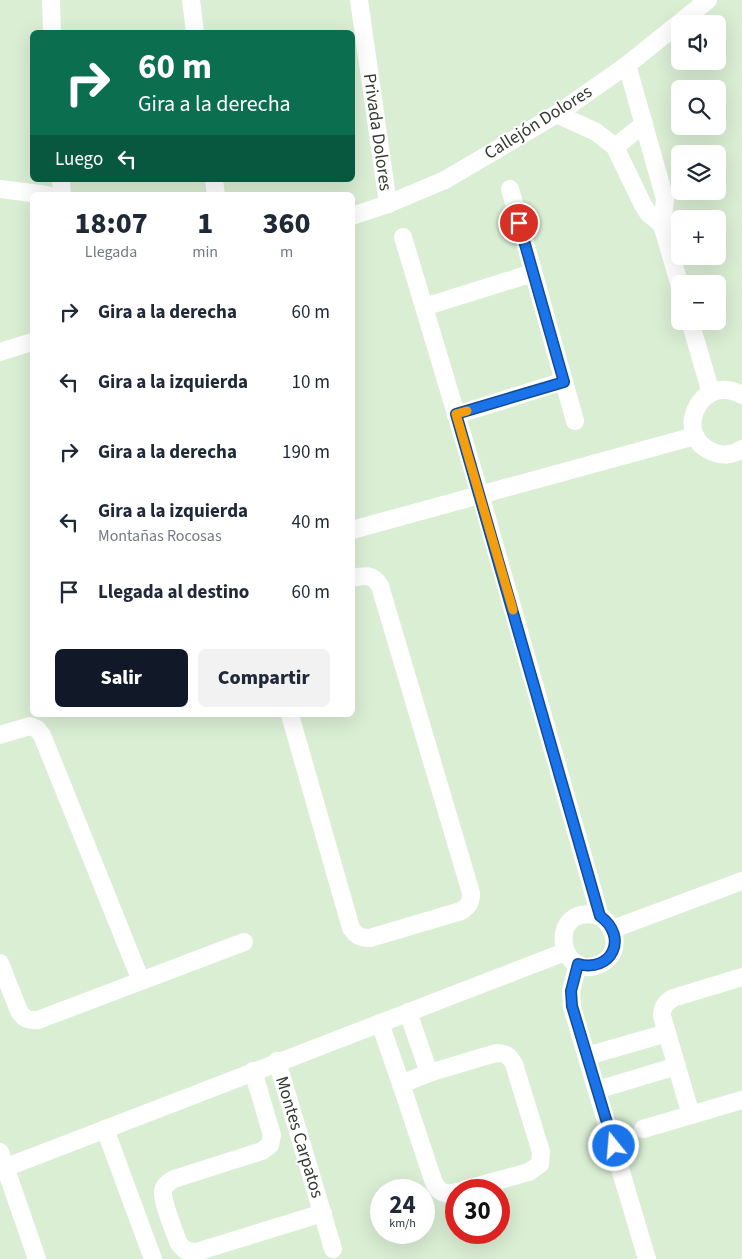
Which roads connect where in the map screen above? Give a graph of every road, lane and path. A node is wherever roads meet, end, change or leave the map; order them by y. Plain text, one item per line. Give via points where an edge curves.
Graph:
1 (50, 0) edge
2 (191, 0) edge
3 (359, 0) edge
4 (708, 0) edge
5 (52, 30) edge
6 (195, 30) edge
7 (627, 65) junction
8 (557, 114) junction
9 (644, 124) junction
10 (614, 147) junction
11 (0, 189) edge
12 (510, 190) dead end
13 (30, 193) edge
14 (388, 204) junction
15 (355, 215) edge
16 (662, 225) junction
17 (403, 237) dead end
18 (533, 272) junction
19 (677, 275) edge
20 (424, 307) junction
21 (693, 330) edge
22 (30, 343) edge
23 (0, 352) edge
24 (564, 382) junction
25 (711, 393) junction
26 (742, 395) edge
27 (456, 414) junction
28 (575, 421) dead end
29 (695, 436) junction
30 (742, 449) edge
31 (480, 494) junction
32 (355, 529) edge
33 (355, 578) edge
34 (291, 717) edge
35 (0, 735) edge
36 (742, 881) edge
37 (600, 916) junction
38 (613, 929) junction
39 (244, 942) dead end
40 (565, 952) junction
41 (0, 963) edge
42 (578, 964) junction
43 (742, 977) edge
44 (141, 981) junction
45 (408, 1012) junction
46 (380, 1023) junction
47 (667, 1033) junction
48 (587, 1056) junction
49 (277, 1061) junction
50 (677, 1066) junction
51 (253, 1071) junction
52 (429, 1073) junction
53 (401, 1084) junction
54 (597, 1090) junction
55 (742, 1100) edge
56 (691, 1115) junction
57 (105, 1129) junction
58 (643, 1129) dead end
59 (3, 1160) edge
60 (503, 1179) edge
61 (445, 1193) edge
62 (323, 1213) junction
63 (334, 1249) dead end
64 (37, 1259) edge
65 (153, 1259) edge
66 (647, 1259) edge

1 - 5 street
2 - 6 street
3 - 14 street, Privada Dolores
4 - 7 street, Callejón Dolores
7 - 8 street, Callejón Dolores
7 - 9 street
8 - 10 street via 596,132
8 - 14 street, Callejón Dolores via 445,180
9 - 10 street
9 - 16 street via 665,199
10 - 16 street via 643,205
11 - 13 street
12 - 18 street
14 - 15 street, Callejón Dolores
16 - 19 street
17 - 20 street
18 - 20 street
18 - 24 street
20 - 27 street
21 - 25 street
22 - 23 street
24 - 27 street
24 - 28 street
25 - 26 street via 731,390
25 - 29 street via 694,411 692,426
27 - 31 street
29 - 30 street via 701,444 718,454
29 - 31 street
31 - 32 street
31 - 37 street
33 - 34 street via 370,576 380,586 471,892 467,907 370,938 355,935
35 - 44 street via 30,726 42,735
36 - 38 street
37 - 38 street
37 - 40 street via 582,915 567,925 562,943
38 - 42 street via 614,947 604,962 596,966
39 - 44 street
40 - 42 street
40 - 45 street
41 - 44 street via 19,1011 30,1020 38,1020
42 - 48 street via 571,991 572,1006
43 - 47 street via 666,1002 662,1016
45 - 46 street
45 - 52 street
46 - 49 street
46 - 53 street
47 - 48 street
47 - 50 street
48 - 54 street
49 - 51 street
49 - 62 street, Montes Carpatos
50 - 54 street
50 - 56 street
51 - 57 street
51 - 62 street, Montes Carpatos via 272,1135 270,1145 262,1151 167,1183 163,1190 164,1198 178,1242 182,1249 196,1252
52 - 53 street
52 - 60 street via 496,1053 510,1057 541,1152 540,1164 529,1172
53 - 61 street via 434,1183 437,1190
54 - 66 street
55 - 56 street
56 - 58 street
57 - 59 street
57 - 65 street
59 - 64 street
62 - 63 street, Montes Carpatos

